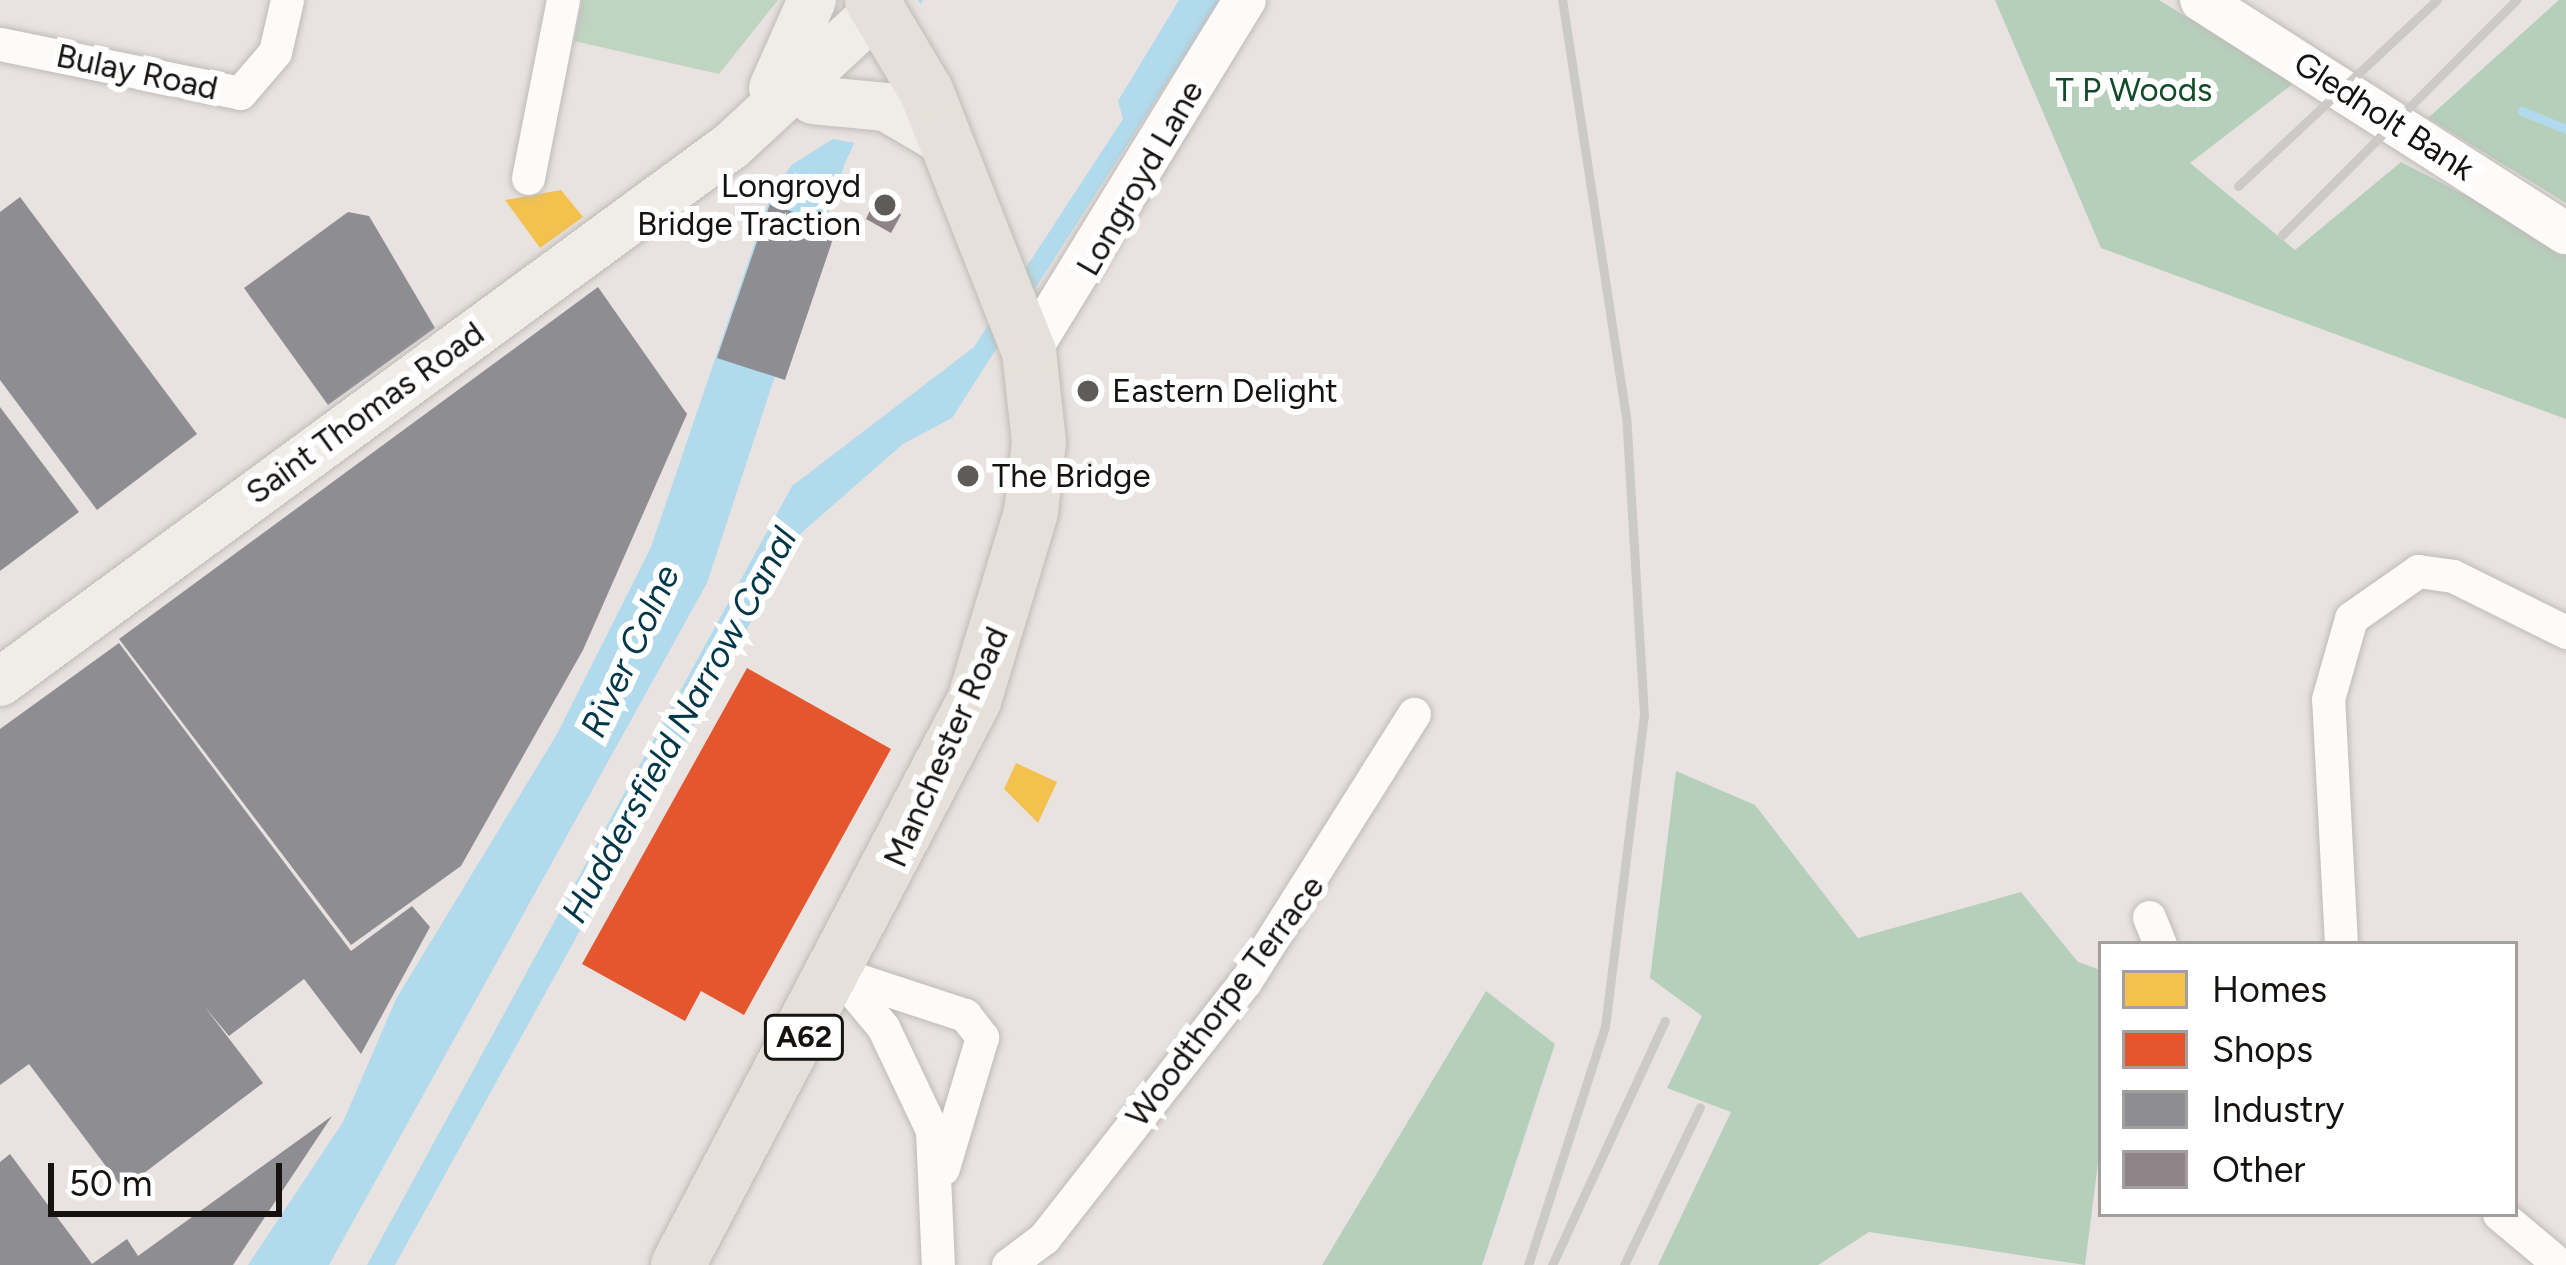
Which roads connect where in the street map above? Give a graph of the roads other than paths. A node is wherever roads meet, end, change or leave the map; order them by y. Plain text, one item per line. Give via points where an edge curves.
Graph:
1 (287, 0) edge
2 (563, 0) edge
3 (812, 0) edge
4 (1245, 0) edge
5 (2201, 0) edge
6 (0, 44) edge
7 (888, 44) edge
8 (812, 100) junction
9 (742, 135) junction
10 (528, 178) dead end
11 (2566, 233) edge
12 (1025, 343) junction
13 (2566, 632) edge
14 (0, 682) edge
15 (1414, 714) dead end
16 (2341, 941) edge
17 (838, 974) junction
18 (941, 1175) junction
19 (2504, 1217) edge
20 (678, 1265) edge
21 (938, 1265) edge
22 (1008, 1265) edge
23 (2560, 1265) edge

1 - 6 street, Bulay Road via 275,52 240,93
2 - 10 street
3 - 9 main road
4 - 12 street, Longroyd Lane
5 - 11 street, Gledholt Bank
7 - 8 main road, Saint Thomas Road
7 - 8 main road
7 - 9 main road, Saint Thomas Road via 835,46
7 - 12 main road, Manchester Road / A62 via 947,143
8 - 9 main road, Saint Thomas Road
9 - 14 main road, Saint Thomas Road
12 - 17 main road, Manchester Road / A62 via 1039,442 997,643
13 - 16 street via 2453,575 2418,571 2351,618 2328,699
15 - 22 street, Woodthorpe Terrace via 1258,964 1044,1238
17 - 18 street via 903,1060
17 - 18 street via 965,1015 982,1037
17 - 20 main road, Manchester Road / A62
18 - 21 street
19 - 23 street

